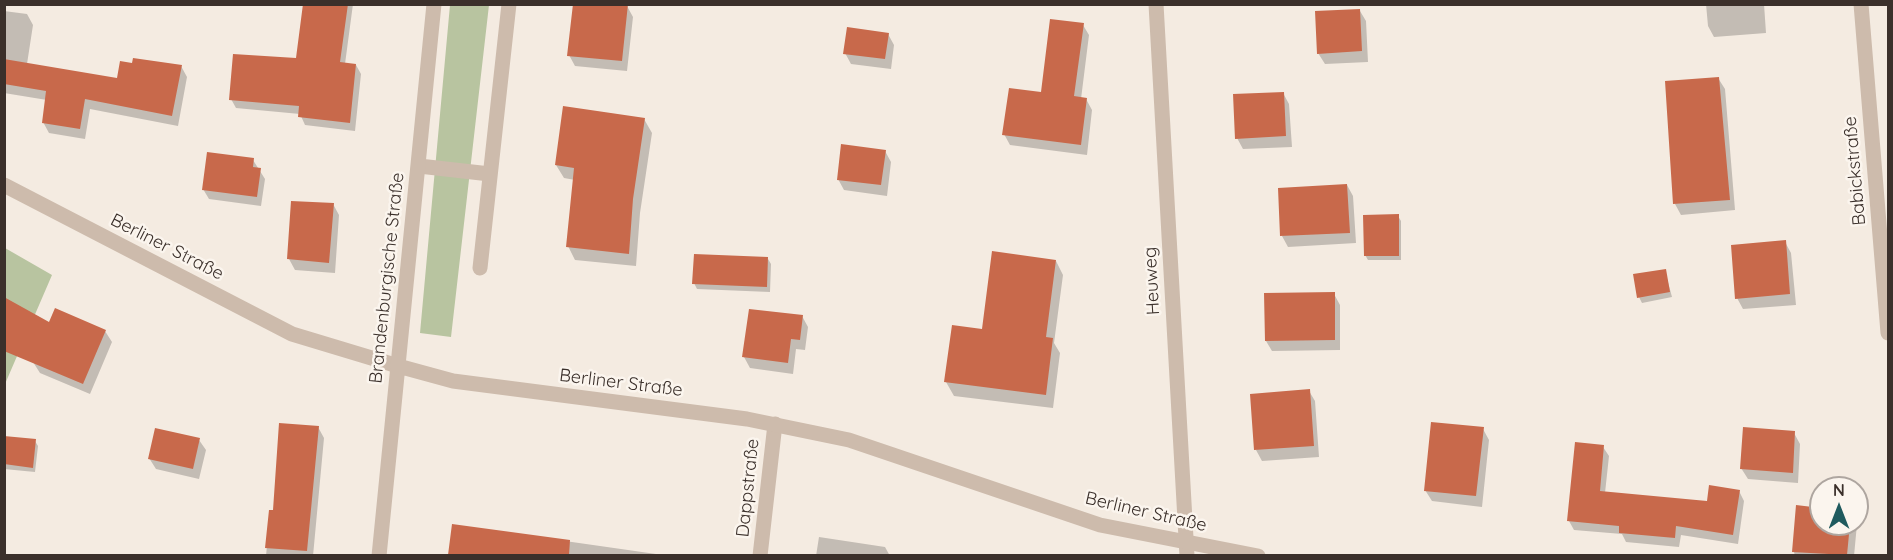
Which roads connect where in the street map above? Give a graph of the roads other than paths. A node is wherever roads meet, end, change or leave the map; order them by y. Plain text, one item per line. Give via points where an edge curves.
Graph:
1 (434, 4) edge
2 (509, 4) edge
3 (1156, 4) edge
4 (1861, 4) edge
5 (419, 166) junction
6 (490, 174) junction
7 (4, 185) edge
8 (480, 268) dead end
9 (1888, 333) edge
10 (398, 366) junction
11 (774, 424) junction
12 (1187, 549) edge
13 (379, 555) edge
14 (760, 555) edge
15 (1258, 555) edge

1 - 5 street, Brandenburgische Straße
2 - 6 street
3 - 12 street, Heuweg
4 - 9 street, Babickstraße
5 - 6 street
5 - 10 street, Brandenburgische Straße
6 - 8 street
7 - 10 street, Berliner Straße via 292,334
10 - 11 street, Berliner Straße via 453,381
10 - 13 street, Brandenburgische Straße
11 - 12 street, Berliner Straße via 849,440 1100,525
11 - 14 street, Dappstraße
12 - 15 street, Berliner Straße

